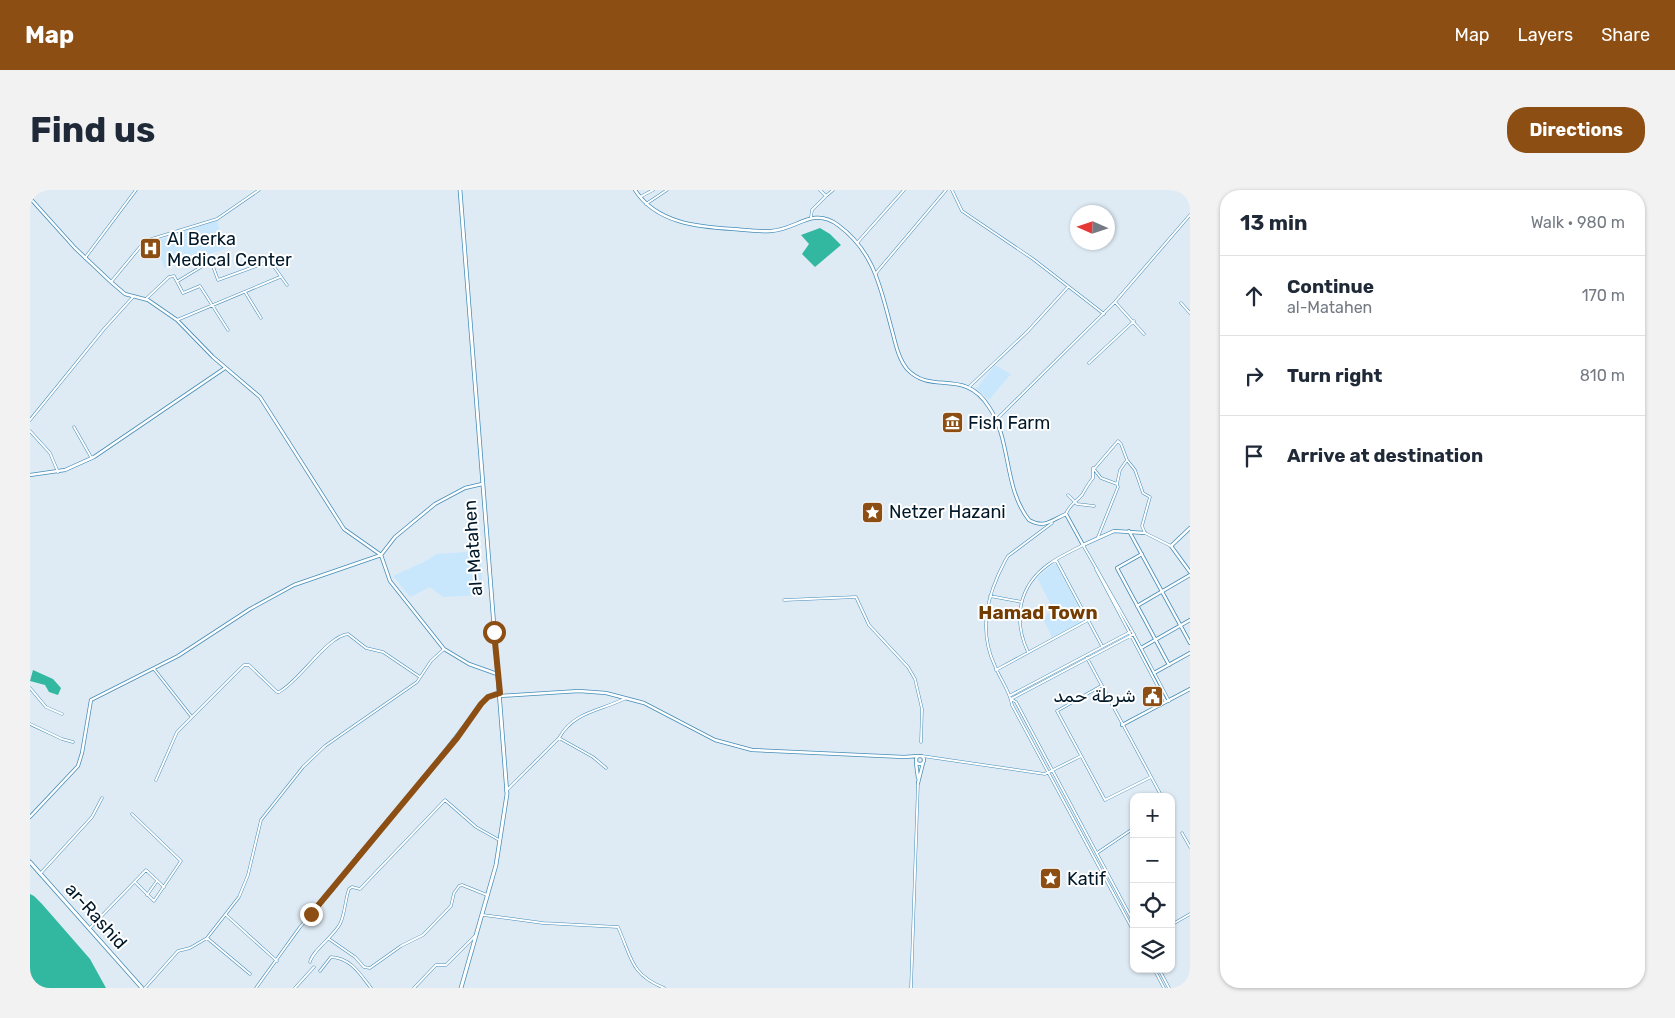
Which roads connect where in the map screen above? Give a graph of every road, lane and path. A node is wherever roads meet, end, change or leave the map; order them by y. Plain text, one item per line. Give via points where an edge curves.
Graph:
1 (136, 190) edge
2 (259, 190) edge
3 (460, 190) edge
4 (635, 190) edge
5 (653, 190) edge
6 (667, 190) edge
7 (820, 190) edge
8 (833, 190) edge
9 (904, 190) edge
10 (946, 190) edge
11 (952, 190) edge
12 (826, 196) junction
13 (30, 198) edge
14 (640, 198) junction
15 (646, 204) junction
16 (1190, 215) edge
17 (811, 216) junction
18 (857, 243) junction
19 (262, 256) dead end
20 (85, 258) junction
21 (270, 261) junction
22 (876, 273) junction
23 (280, 277) junction
24 (178, 281) junction
25 (111, 282) junction
26 (287, 285) dead end
27 (1068, 287) junction
28 (245, 292) junction
29 (133, 297) junction
30 (146, 299) junction
31 (1115, 302) junction
32 (1181, 303) dead end
33 (212, 304) junction
34 (1190, 313) edge
35 (1104, 314) junction
36 (261, 318) dead end
37 (178, 320) junction
38 (1134, 321) junction
39 (228, 330) dead end
40 (1144, 334) dead end
41 (1089, 363) dead end
42 (225, 368) junction
43 (970, 386) junction
44 (30, 420) edge
45 (996, 420) junction
46 (74, 426) dead end
47 (30, 431) edge
48 (92, 458) junction
49 (1127, 460) junction
50 (1094, 469) junction
51 (58, 472) junction
52 (30, 475) edge
53 (482, 484) junction
54 (1117, 484) junction
55 (1068, 495) dead end
56 (1073, 502) junction
57 (1094, 506) dead end
58 (1066, 514) junction
59 (1052, 523) junction
60 (1190, 528) edge
61 (1129, 531) junction
62 (1145, 533) junction
63 (1098, 537) junction
64 (1083, 545) junction
65 (1171, 546) junction
66 (1142, 554) junction
67 (381, 555) junction
68 (1056, 560) junction
69 (1190, 574) edge
70 (1162, 591) junction
71 (989, 596) junction
72 (784, 600) dead end
73 (1022, 602) junction
74 (1138, 606) junction
75 (1088, 620) junction
76 (1190, 620) edge
77 (1181, 625) junction
78 (1131, 632) junction
79 (1132, 635) junction
80 (1155, 639) junction
81 (1190, 643) edge
82 (1102, 647) junction
83 (1141, 648) junction
84 (444, 649) junction
85 (1028, 652) junction
86 (1190, 653) edge
87 (1086, 658) junction
88 (1168, 665) junction
89 (154, 669) junction
90 (996, 670) junction
91 (1154, 672) junction
92 (497, 674) junction
93 (420, 677) junction
94 (1101, 686) junction
95 (30, 688) edge
96 (1190, 689) edge
97 (500, 695) junction
98 (1010, 695) junction
99 (627, 698) junction
100 (1011, 699) junction
101 (1167, 702) junction
102 (62, 714) dead end
103 (191, 716) junction
104 (30, 724) edge
105 (1122, 725) junction
106 (560, 738) junction
107 (73, 742) dead end
108 (921, 742) dead end
109 (918, 756) junction
110 (922, 756) junction
111 (1081, 756) junction
112 (904, 757) junction
113 (927, 757) junction
114 (923, 761) junction
115 (916, 762) junction
116 (606, 768) dead end
117 (1052, 770) junction
118 (1048, 773) junction
119 (1151, 777) junction
120 (156, 780) dead end
121 (918, 783) junction
122 (506, 791) junction
123 (1160, 793) edge
124 (102, 798) dead end
125 (132, 814) dead end
126 (30, 817) edge
127 (1130, 831) edge
128 (1182, 833) dead end
129 (500, 840) junction
130 (1190, 847) edge
131 (1097, 853) junction
132 (30, 862) edge
133 (40, 874) junction
134 (157, 881) junction
135 (136, 883) junction
136 (164, 888) junction
137 (487, 895) junction
138 (147, 896) junction
139 (226, 914) junction
140 (1190, 914) edge
141 (483, 915) junction
142 (1130, 915) edge
143 (1175, 923) edge
144 (1132, 928) edge
145 (88, 929) junction
146 (475, 936) junction
147 (207, 938) junction
148 (329, 939) junction
149 (277, 961) junction
150 (310, 962) dead end
151 (314, 967) dead end
152 (320, 971) dead end
153 (1156, 973) edge
154 (1161, 973) edge
155 (250, 974) dead end
156 (144, 988) edge
157 (256, 988) edge
158 (295, 988) edge
159 (371, 988) edge
160 (414, 988) edge
161 (461, 988) edge
162 (664, 988) edge
163 (911, 988) edge
164 (1164, 988) edge
165 (1169, 988) edge

1 - 20 street
2 - 25 street via 216,219 144,241
3 - 53 main road, al-Matahen
4 - 14 street
5 - 14 street
6 - 15 street
7 - 12 street
8 - 12 street
9 - 18 street
10 - 22 street
11 - 27 street via 962,211
12 - 17 street via 812,210
13 - 20 street
14 - 15 street
15 - 17 street via 678,221 707,228 770,232
16 - 31 street
17 - 18 street via 838,224
18 - 22 street
19 - 21 street
20 - 25 street
21 - 23 street
21 - 24 street via 218,280 210,261
22 - 43 street via 899,356 908,369 929,382
23 - 26 street
23 - 28 street
24 - 30 street via 174,276 169,277
24 - 33 street via 183,293 200,286
25 - 29 street
27 - 35 street
27 - 43 street
28 - 33 street
28 - 36 street
29 - 30 street
29 - 44 street
30 - 37 street
31 - 35 street
31 - 38 street
32 - 34 street
33 - 37 street
33 - 39 street
35 - 45 street
37 - 42 street via 197,343
38 - 40 street
38 - 41 street
42 - 48 street
42 - 67 street via 260,397 344,529
43 - 45 street via 989,406
45 - 59 street via 1020,509 1033,522
46 - 48 street
47 - 51 street via 50,454
48 - 51 street
49 - 50 street via 1118,441
49 - 54 street via 1120,470
49 - 62 street via 1135,470 1143,493 1150,497 1142,526
50 - 54 street via 1101,478
50 - 56 street via 1093,478
51 - 52 street
53 - 67 street via 465,488 435,504 395,537
53 - 92 main road, al-Matahen
54 - 63 street
55 - 56 street
56 - 57 street
56 - 58 street
58 - 59 street
58 - 64 street
59 - 71 street via 1008,556
60 - 65 street
61 - 62 street
61 - 63 street via 1114,531
61 - 66 street
62 - 65 street
63 - 64 street
64 - 68 street
64 - 78 street
65 - 69 street
66 - 70 street
66 - 74 street via 1117,568
67 - 84 street via 390,581
67 - 89 street via 294,585
68 - 73 street via 1036,576
68 - 75 street
69 - 70 street
70 - 74 street
70 - 77 street
71 - 73 street
71 - 90 street via 985,617 987,642
72 - 108 street via 856,597 869,625 915,679 922,709
73 - 85 street via 1018,624
74 - 80 street
75 - 82 street
75 - 85 street
76 - 77 street
77 - 80 street
77 - 81 street
78 - 79 street
78 - 82 street
79 - 82 street
79 - 83 street
79 - 101 street
80 - 83 street
80 - 88 street
82 - 87 street
82 - 98 street
83 - 91 street
84 - 92 street via 469,664
84 - 93 street
85 - 90 street
86 - 88 street
87 - 94 street
87 - 100 street
88 - 91 street
89 - 103 street
89 - 126 street via 90,700 78,766
90 - 98 street
91 - 101 street
92 - 97 main road, al-Matahen
93 - 103 street via 383,652 366,648 348,634 277,692 249,665 244,666
93 - 139 street via 312,757 271,804 261,820 239,898
94 - 105 street
94 - 111 street via 1057,711
95 - 102 street via 46,706
96 - 101 street
97 - 99 street via 579,691
97 - 122 main road, al-Matahen
97 - 149 street via 488,697 481,704 400,808 300,927
98 - 100 street
99 - 106 street via 576,718
99 - 112 street via 658,709 715,740 752,750
100 - 117 street via 1016,702
100 - 118 street
101 - 105 street
103 - 120 street via 177,732
104 - 107 street
105 - 119 street
106 - 116 street via 593,756
106 - 122 street
109 - 110 street
109 - 112 street
109 - 115 street
110 - 113 street
110 - 114 street
111 - 117 street
111 - 119 street via 1106,800
112 - 115 street
113 - 114 street
113 - 118 street
114 - 115 street
114 - 121 street
115 - 121 street
117 - 118 street
117 - 131 street
118 - 144 street
119 - 123 street
121 - 163 street
122 - 129 main road, al-Matahen
124 - 133 street via 92,817
125 - 136 street via 181,862
127 - 131 street
128 - 130 street
129 - 137 main road, al-Matahen
129 - 148 street via 476,827 445,800 360,889 350,887 340,924
131 - 142 street
132 - 133 main road, ar-Rashid
133 - 145 main road, ar-Rashid
134 - 135 street via 146,870
134 - 136 street
134 - 138 street
135 - 138 street
135 - 145 street
136 - 138 street via 154,901
137 - 141 main road, al-Matahen
137 - 148 street via 459,886 451,906 423,935 370,968 364,967
139 - 147 street
139 - 149 street
140 - 143 street
141 - 146 main road, al-Matahen
141 - 162 street via 543,923 618,927 637,971
145 - 156 main road, ar-Rashid
146 - 160 street via 446,965 436,966
146 - 161 main road, al-Matahen
147 - 155 street
147 - 156 street via 178,951
148 - 150 street
149 - 157 street
151 - 158 street
152 - 159 street via 331,957 350,962
153 - 164 street
154 - 165 street

